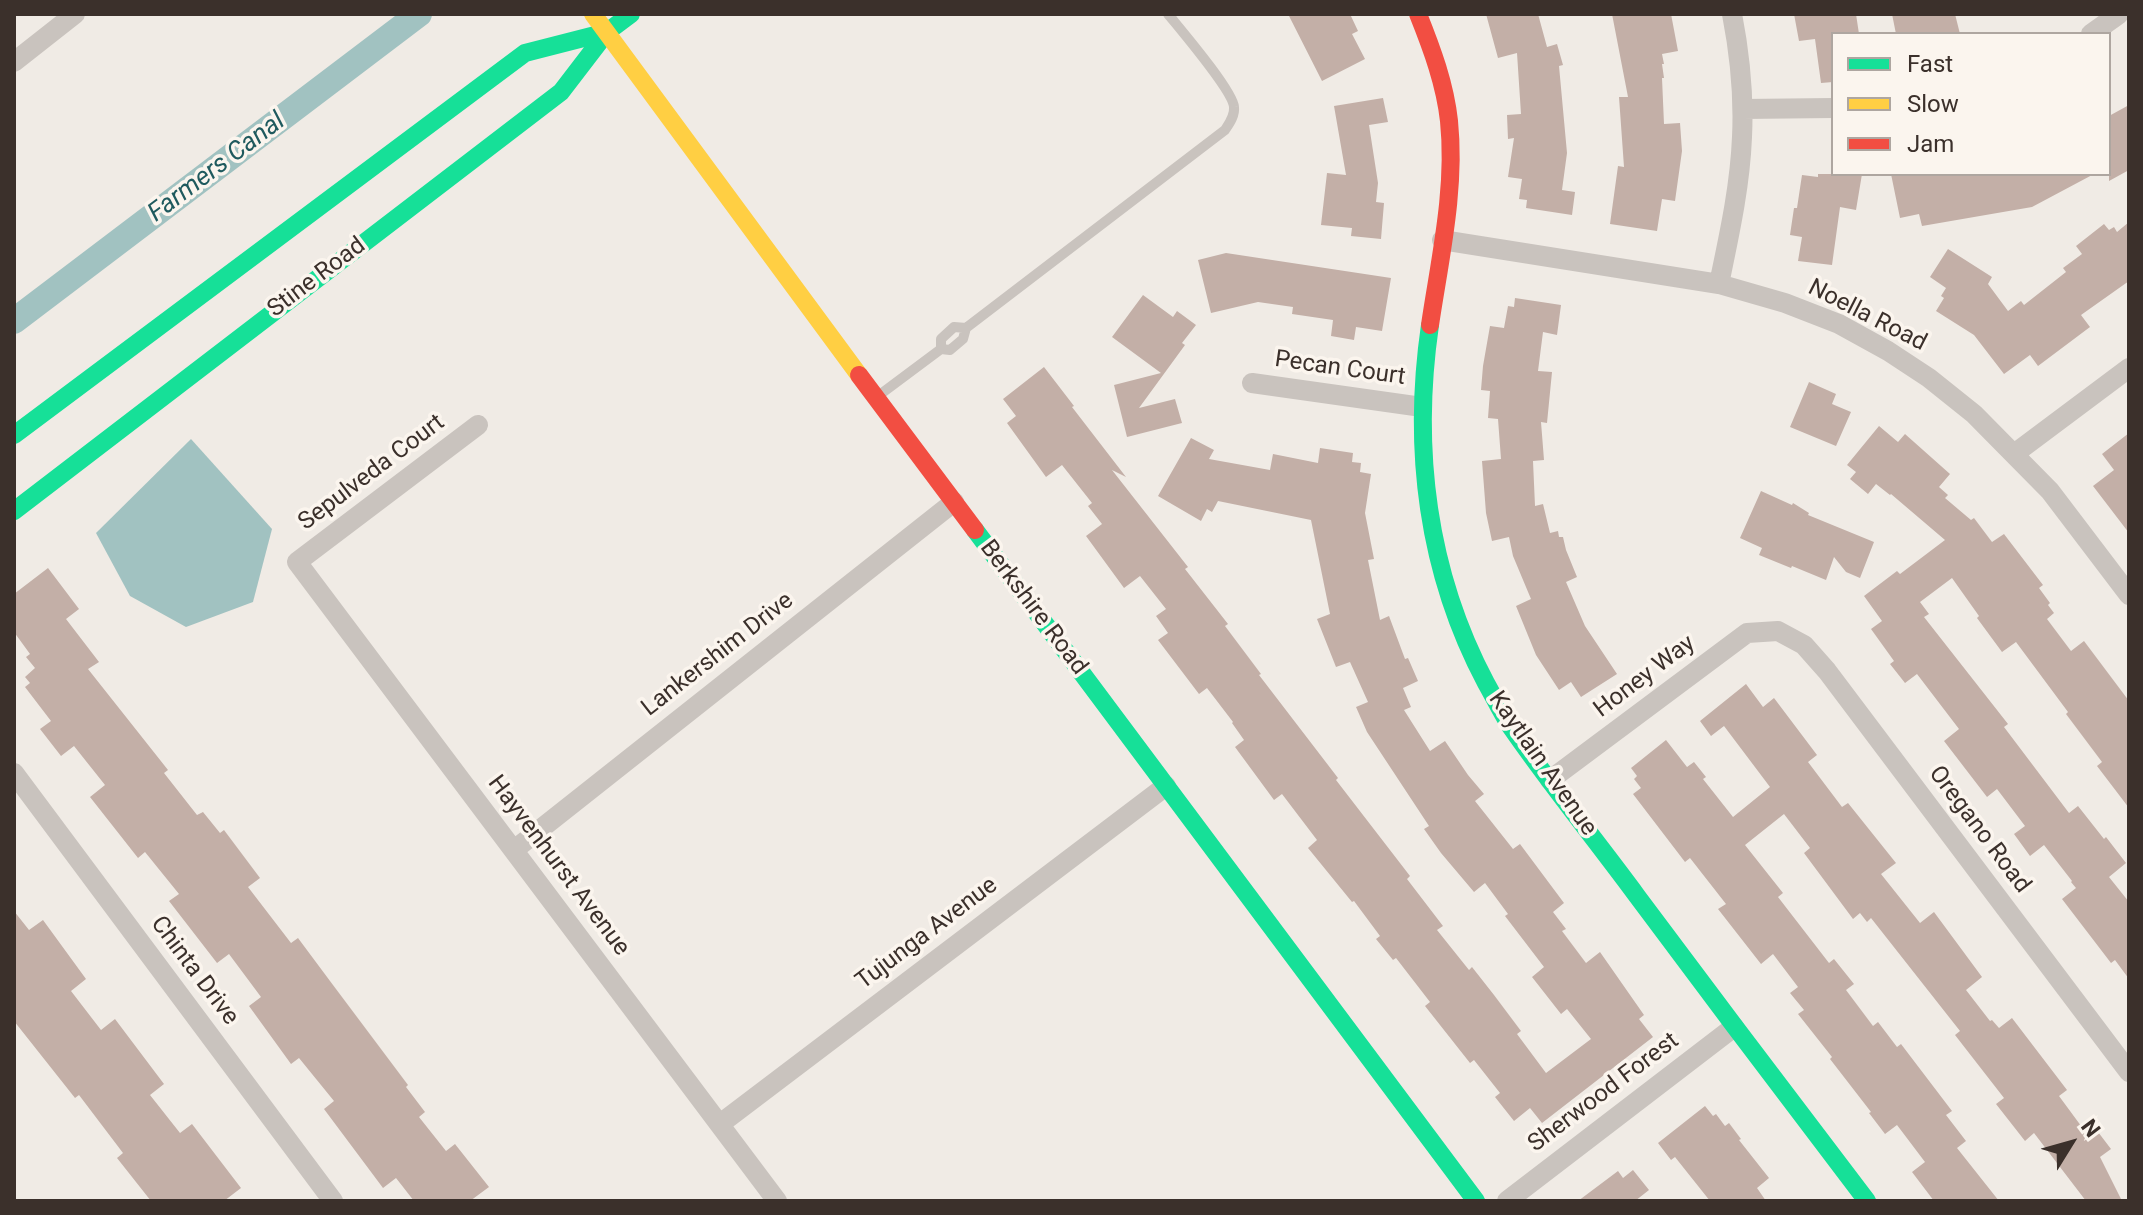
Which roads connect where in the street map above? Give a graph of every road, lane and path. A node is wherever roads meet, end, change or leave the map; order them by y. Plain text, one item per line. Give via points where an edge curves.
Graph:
1 (75, 14) edge
2 (593, 14) edge
3 (631, 14) edge
4 (1168, 14) edge
5 (1418, 14) edge
6 (1732, 14) edge
7 (2119, 14) edge
8 (607, 32) junction
9 (2094, 32) edge
10 (14, 62) edge
11 (1831, 108) edge
12 (1743, 109) junction
13 (1442, 240) junction
14 (1719, 284) junction
15 (2129, 368) edge
16 (1252, 383) dead end
17 (876, 397) junction
18 (1422, 407) junction
19 (478, 425) dead end
20 (14, 435) edge
21 (2014, 454) junction
22 (954, 502) junction
23 (14, 511) edge
24 (297, 562) joint
25 (2129, 595) edge
26 (1778, 631) joint
27 (14, 773) edge
28 (1550, 780) junction
29 (1166, 786) junction
30 (514, 850) junction
31 (1734, 1027) junction
32 (2129, 1072) edge
33 (720, 1124) junction
34 (330, 1200) edge
35 (777, 1201) edge
36 (1476, 1201) edge
37 (1507, 1201) edge
38 (1867, 1201) edge

1 - 10 street
2 - 8 street, Berkshire Road
3 - 8 street, Stine Road
4 - 17 lane via 1228,91 1235,107 1225,130 966,328 954,327 941,339 941,349
5 - 13 street, Kaytlain Avenue via 1434,54 1450,134
6 - 12 street
7 - 9 street
8 - 17 street, Berkshire Road
8 - 20 street, Stine Road via 525,53
8 - 23 street, Stine Road via 561,92
11 - 12 street
12 - 14 street via 1737,196
13 - 14 street, Noella Road
13 - 18 street, Kaytlain Avenue
14 - 21 street, Noella Road via 1839,324 1888,351 1974,414
15 - 21 street
16 - 18 street, Pecan Court
17 - 22 street, Berkshire Road
18 - 28 street, Kaytlain Avenue via 1429,517 1457,621 1509,724
19 - 24 street, Sepulveda Court
21 - 25 street, Noella Road via 2050,491
22 - 29 street, Berkshire Road
22 - 30 street, Lankershim Drive
24 - 30 street, Hayvenhurst Avenue
26 - 28 street, Honey Way via 1747,633
26 - 32 street, Oregano Road via 1804,645 1827,671
27 - 34 street, Chinta Drive
28 - 31 street, Kaytlain Avenue
29 - 33 street, Tujunga Avenue
29 - 36 street, Berkshire Road
30 - 33 street, Hayvenhurst Avenue
31 - 37 street, Sherwood Forest
31 - 38 street, Kaytlain Avenue
33 - 35 street, Hayvenhurst Avenue

